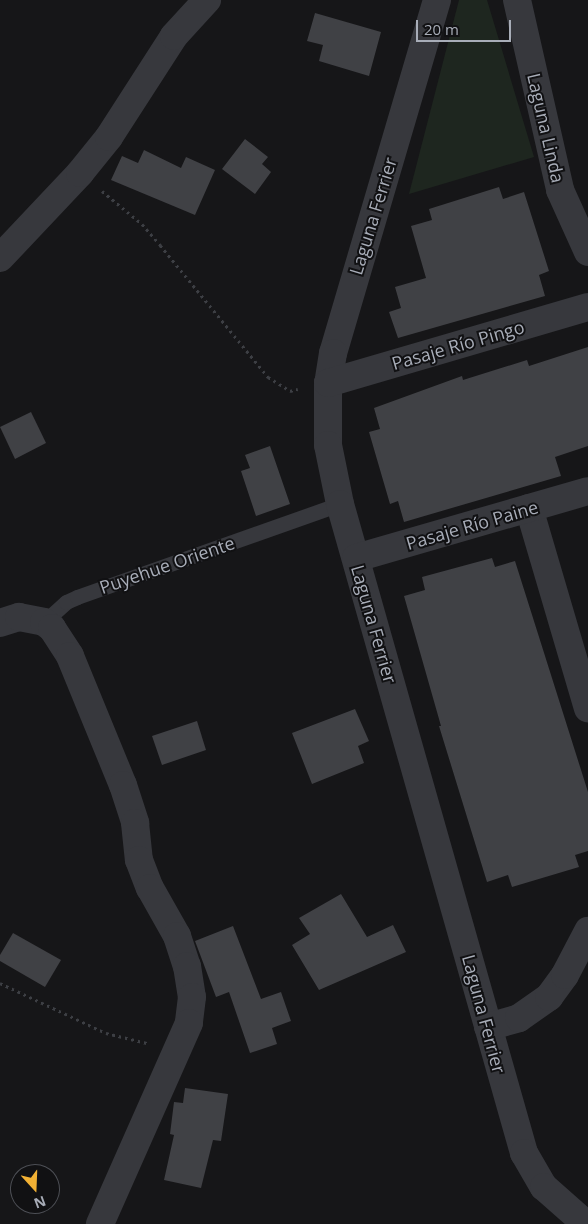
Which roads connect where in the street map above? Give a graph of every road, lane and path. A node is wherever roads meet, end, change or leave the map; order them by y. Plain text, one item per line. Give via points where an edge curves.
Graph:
1 (207, 0) edge
2 (437, 0) edge
3 (517, 0) edge
4 (80, 173) junction
5 (588, 252) edge
6 (0, 258) edge
7 (588, 307) edge
8 (328, 383) junction
9 (588, 491) edge
10 (340, 504) junction
11 (530, 508) junction
12 (356, 558) junction
13 (44, 622) junction
14 (0, 623) edge
15 (588, 709) edge
16 (588, 931) edge
17 (0, 983) edge
18 (488, 1027) junction
19 (178, 1051) junction
20 (100, 1224) edge
21 (586, 1224) edge

1 - 4 street via 174,36 109,137
2 - 8 street, Laguna Ferrier via 340,324
3 - 5 street, Laguna Linda via 560,190
4 - 6 street
4 - 8 path via 142,224 268,377 290,390
7 - 8 street, Pasaje Río Pingo
8 - 10 street, Laguna Ferrier via 328,445
9 - 11 street, Pasaje Río Paine
10 - 12 street, Laguna Ferrier
10 - 13 lane, Puyehue Oriente via 77,597 60,606
11 - 12 street, Pasaje Río Paine
11 - 15 street
12 - 18 street, Laguna Ferrier
13 - 14 street via 19,617
13 - 19 street via 52,628 70,656 123,785 134,823 139,860 150,888 177,936 187,966 192,997 189,1023
16 - 18 street via 565,975 549,997 519,1018
17 - 19 path via 106,1033
18 - 21 street, Laguna Ferrier via 524,1153 544,1187
19 - 20 street

